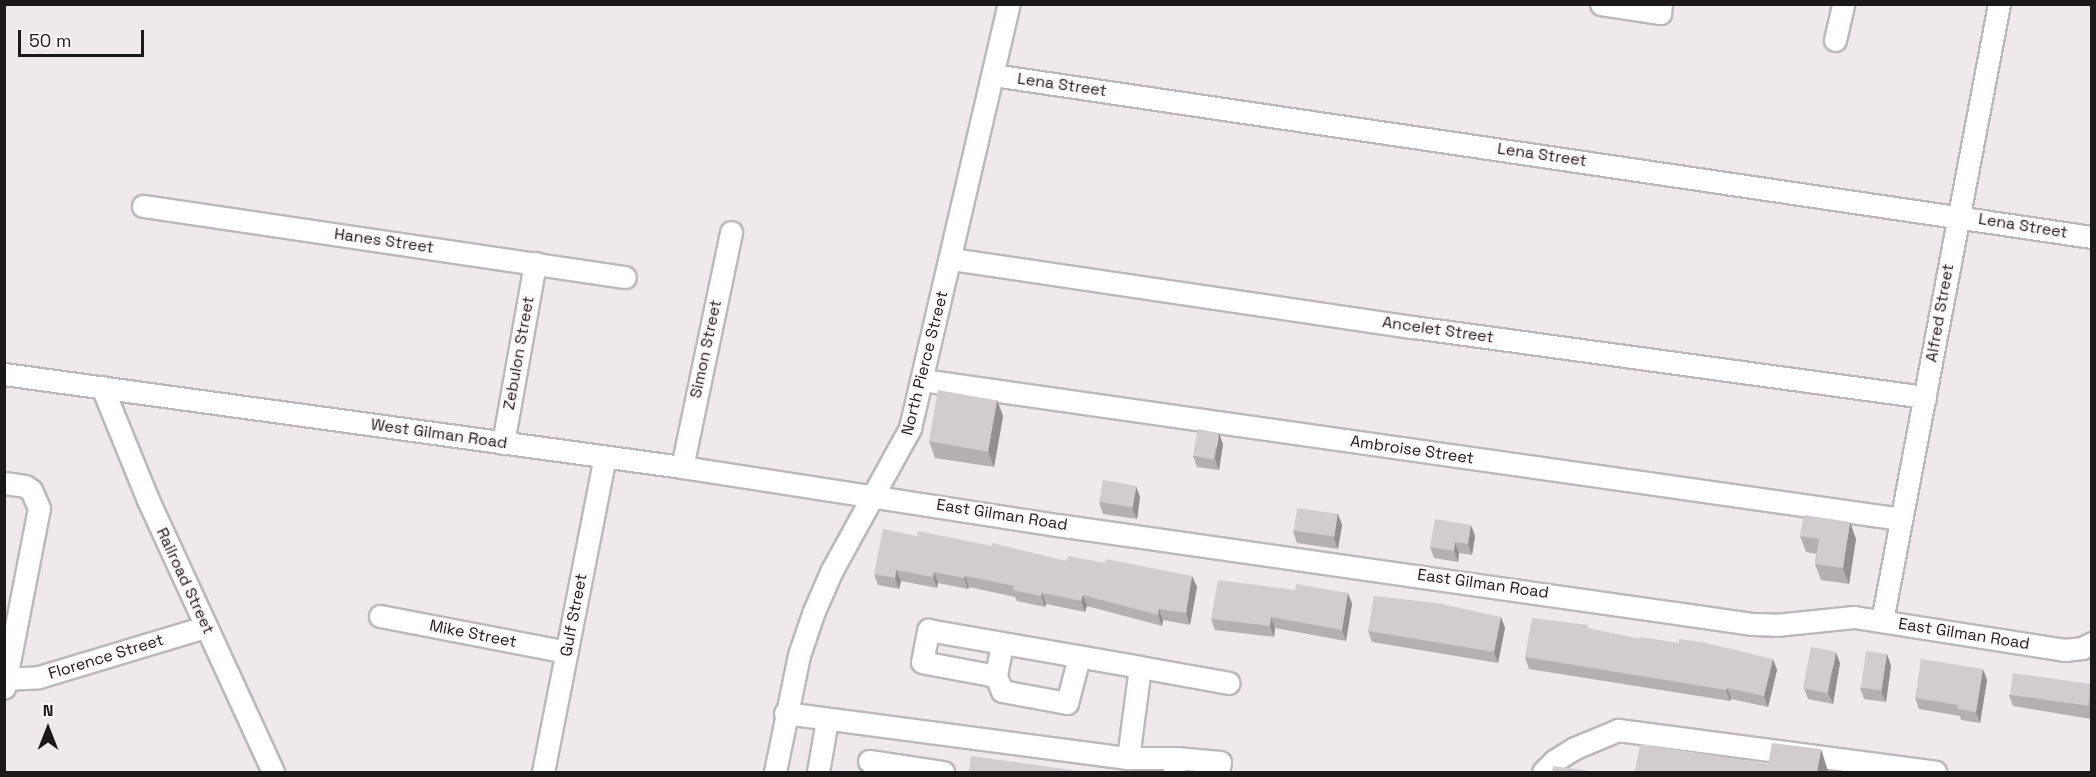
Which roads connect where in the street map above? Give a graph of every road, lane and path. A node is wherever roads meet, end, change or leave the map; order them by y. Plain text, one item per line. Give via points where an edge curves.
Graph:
1 (1009, 4) edge
2 (1601, 4) edge
3 (1661, 4) edge
4 (1843, 4) edge
5 (1998, 4) edge
6 (1835, 40) dead end
7 (993, 75) junction
8 (143, 206) dead end
9 (1958, 216) junction
10 (731, 231) dead end
11 (2091, 237) edge
12 (951, 259) junction
13 (535, 263) junction
14 (625, 277) dead end
15 (4, 374) edge
16 (922, 380) junction
17 (102, 387) junction
18 (1925, 397) junction
19 (503, 443) junction
20 (605, 457) junction
21 (682, 467) junction
22 (4, 483) edge
23 (873, 495) junction
24 (1901, 519) junction
25 (380, 616) dead end
26 (1882, 621) junction
27 (205, 627) junction
28 (2091, 643) edge
29 (1002, 644) junction
30 (567, 652) junction
31 (1079, 657) junction
32 (1140, 668) junction
33 (996, 676) junction
34 (5, 682) edge
35 (1229, 683) dead end
36 (785, 713) junction
37 (826, 720) junction
38 (873, 727) junction
39 (1128, 758) junction
40 (1175, 765) edge
41 (868, 767) edge
42 (1902, 770) edge
43 (273, 772) edge
44 (543, 772) edge
45 (775, 772) edge
46 (818, 772) edge
47 (943, 772) edge
48 (1218, 772) edge
49 (1543, 772) edge
50 (1935, 772) edge

1 - 7 street, North Pierce Street
2 - 3 street via 1660,13
4 - 6 street
5 - 9 street, Alfred Street
7 - 9 street, Lena Street
7 - 12 street, North Pierce Street
8 - 13 street, Hanes Street
9 - 11 street, Lena Street
9 - 18 street, Alfred Street
10 - 21 street, Simon Street
12 - 16 street, North Pierce Street
12 - 18 street, Ancelet Street
13 - 14 street, Hanes Street
13 - 19 street, Zebulon Street
15 - 17 street, West Gilman Road
16 - 23 street, North Pierce Street via 905,441
16 - 24 street, Ambroise Street
17 - 19 street, West Gilman Road
17 - 27 street, Railroad Street
18 - 24 street, Alfred Street
19 - 20 street, West Gilman Road
20 - 21 street, West Gilman Road
20 - 30 street, Gulf Street
21 - 23 street, West Gilman Road
22 - 34 street via 31,490 39,508
23 - 26 street, East Gilman Road via 1753,624 1836,617
23 - 36 street, North Pierce Street via 814,611
24 - 26 street, Alfred Street
25 - 30 street, Mike Street
26 - 28 street, East Gilman Road via 2064,650
27 - 34 street, Florence Street via 39,677
27 - 43 street, Railroad Street
29 - 31 street
29 - 33 street
29 - 33 street via 927,630 922,662
30 - 44 street, Gulf Street
31 - 32 street
31 - 33 street via 1067,704 1002,692
32 - 35 street
32 - 39 street
36 - 37 street
36 - 45 street, North Pierce Street
37 - 38 street
37 - 46 street
38 - 39 street
38 - 41 street
39 - 40 street
40 - 48 street via 1220,762
41 - 47 street
42 - 49 street via 1618,730 1575,748
42 - 50 street

